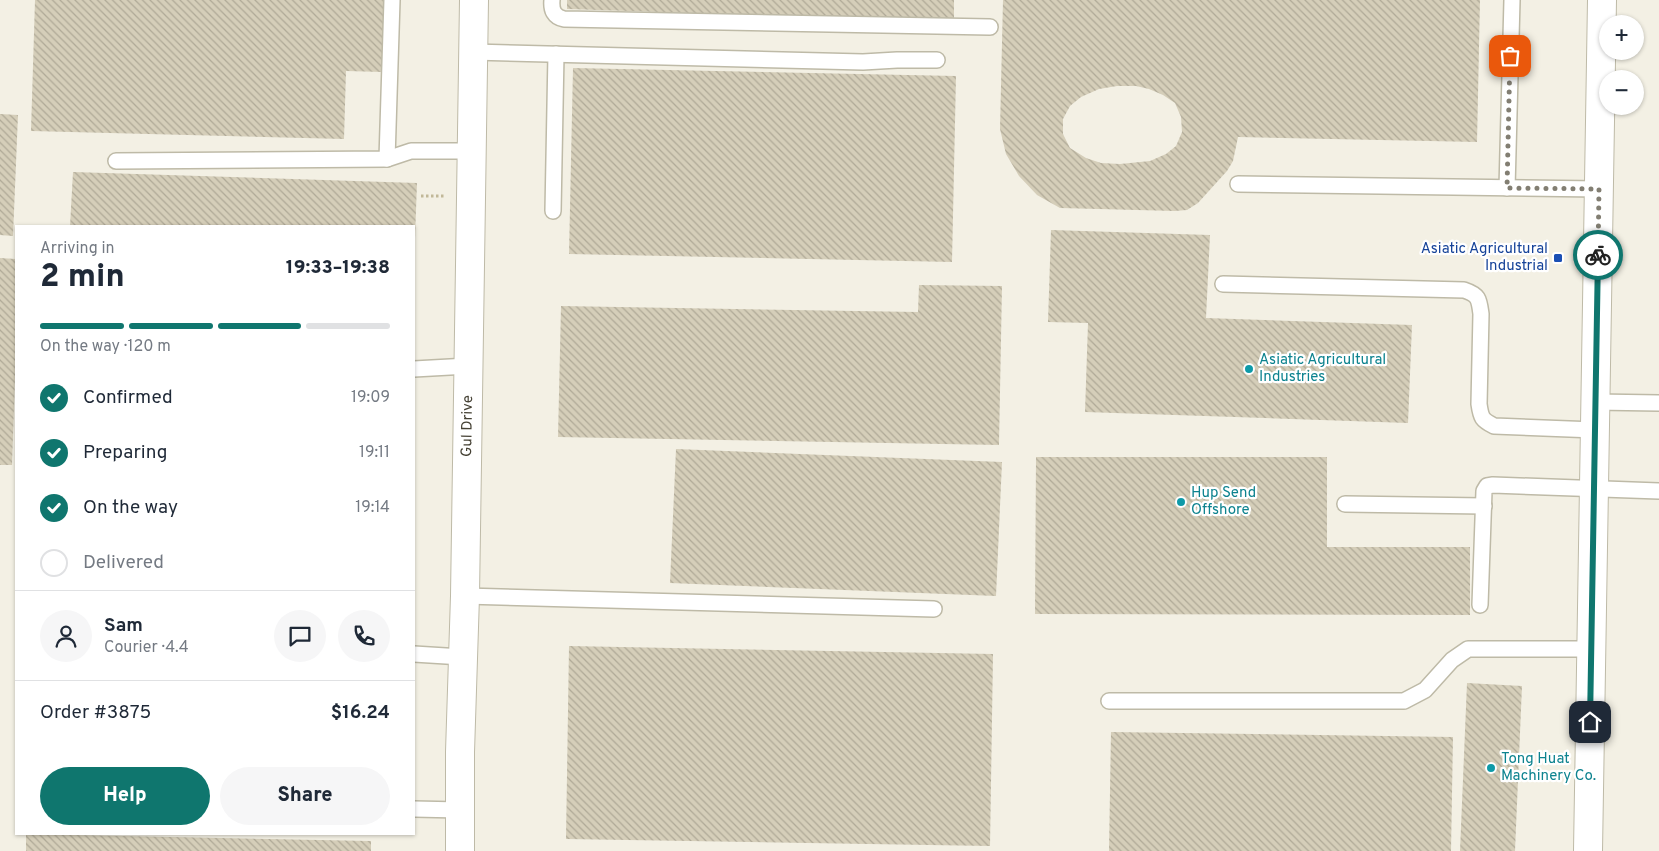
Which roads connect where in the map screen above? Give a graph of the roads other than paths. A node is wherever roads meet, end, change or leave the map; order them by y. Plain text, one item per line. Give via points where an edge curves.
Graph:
1 (392, 0) edge
2 (474, 0) edge
3 (552, 0) edge
4 (1512, 0) edge
5 (1602, 0) edge
6 (990, 27) dead end
7 (473, 52) junction
8 (556, 54) junction
9 (937, 60) dead end
10 (471, 151) junction
11 (387, 159) junction
12 (116, 161) dead end
13 (1238, 184) dead end
14 (1507, 188) junction
15 (1599, 189) junction
16 (553, 210) dead end
17 (1223, 284) dead end
18 (468, 366) junction
19 (415, 368) edge
20 (1595, 402) junction
21 (1659, 403) edge
22 (1595, 430) junction
23 (1593, 489) junction
24 (1659, 491) edge
25 (1345, 504) dead end
26 (1484, 506) junction
27 (465, 596) junction
28 (1480, 605) dead end
29 (934, 609) dead end
30 (1591, 649) junction
31 (415, 654) edge
32 (462, 656) junction
33 (1109, 701) dead end
34 (415, 809) edge
35 (460, 810) junction
36 (460, 851) edge
37 (1588, 851) edge

1 - 11 lane
2 - 7 street, Gul Drive
3 - 6 lane via 553,12 564,19
4 - 14 lane
5 - 15 street
7 - 8 lane
7 - 10 street, Gul Drive
8 - 9 lane via 863,62
8 - 16 lane
10 - 11 lane via 411,151
10 - 18 street, Gul Drive
11 - 12 lane
13 - 14 lane
14 - 15 lane
15 - 20 street
17 - 22 lane via 1464,290 1480,301 1480,416 1494,426
18 - 19 lane
18 - 27 street, Gul Drive
20 - 21 lane
20 - 22 street
22 - 23 street
23 - 24 lane
23 - 26 lane via 1493,484 1484,491
23 - 30 street
25 - 26 lane
26 - 28 lane
27 - 29 lane
27 - 32 street, Gul Drive
30 - 33 lane via 1468,648 1452,660 1425,690 1404,701
30 - 37 street
31 - 32 lane
32 - 35 street, Gul Drive
34 - 35 lane
35 - 36 street, Gul Drive

